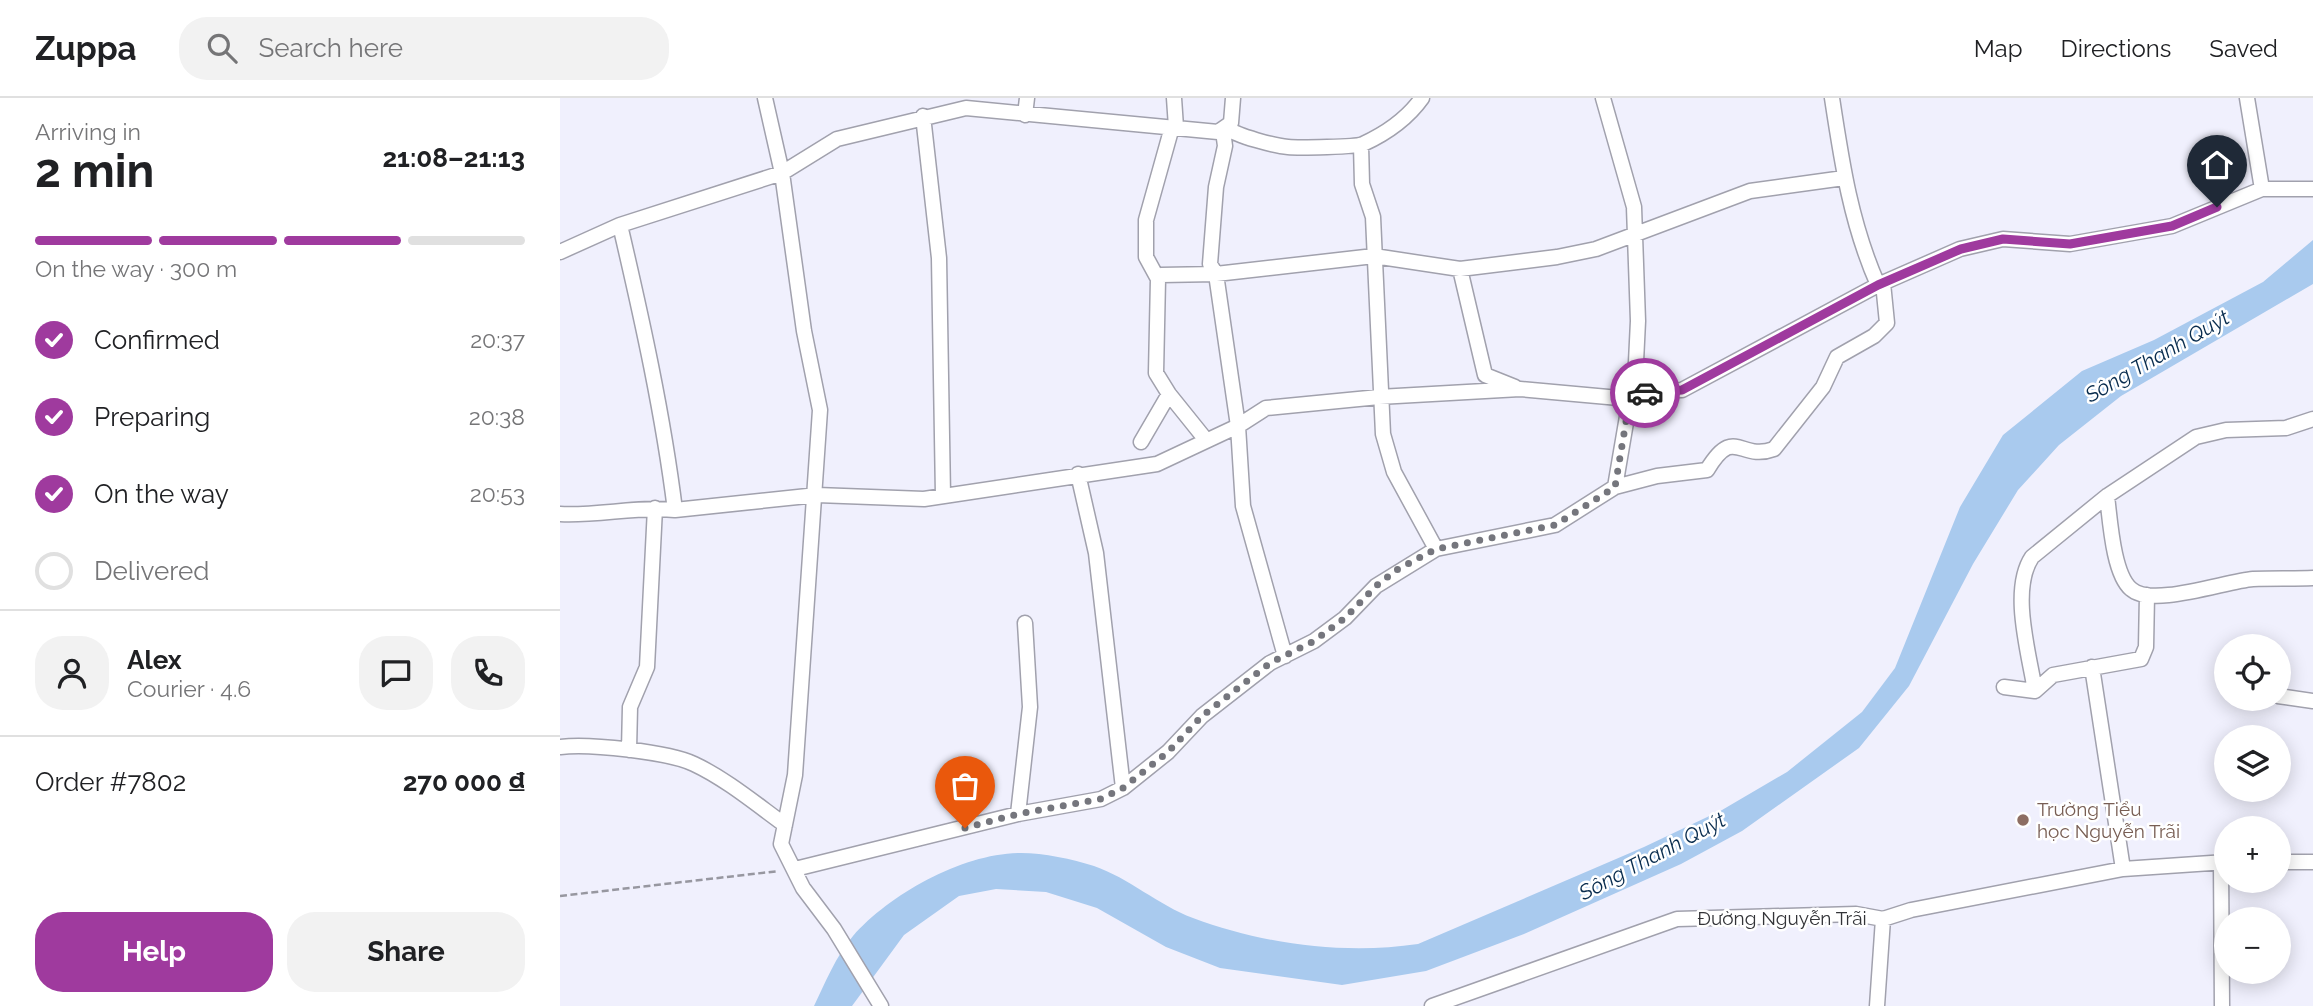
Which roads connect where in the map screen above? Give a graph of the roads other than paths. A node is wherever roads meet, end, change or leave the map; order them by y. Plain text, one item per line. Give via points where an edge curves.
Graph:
1 (765, 98) edge
2 (1027, 98) edge
3 (1174, 98) edge
4 (1233, 98) edge
5 (1422, 98) edge
6 (1603, 98) edge
7 (1832, 98) edge
8 (2247, 98) edge
9 (923, 116) junction
10 (1025, 116) junction
11 (1174, 127) junction
12 (1225, 130) junction
13 (1361, 145) junction
14 (782, 173) junction
15 (1844, 178) junction
16 (2262, 189) junction
17 (2313, 189) edge
18 (620, 225) junction
19 (1635, 233) junction
20 (560, 252) edge
21 (1374, 256) junction
22 (1460, 269) junction
23 (1216, 274) junction
24 (1158, 279) junction
25 (1881, 284) junction
26 (1520, 389) junction
27 (1169, 394) junction
28 (1379, 397) junction
29 (1630, 398) junction
30 (2313, 419) edge
31 (1238, 426) junction
32 (1206, 440) junction
33 (1140, 442) dead end
34 (1078, 474) junction
35 (1615, 487) junction
36 (817, 495) junction
37 (2107, 495) junction
38 (943, 496) junction
39 (655, 508) junction
40 (675, 510) junction
41 (560, 514) edge
42 (1436, 549) junction
43 (2313, 578) edge
44 (2147, 595) junction
45 (1025, 623) dead end
46 (1285, 656) junction
47 (2092, 667) junction
48 (2004, 687) dead end
49 (2035, 691) junction
50 (2291, 698) edge
51 (2313, 701) edge
52 (560, 747) edge
53 (629, 750) junction
54 (1123, 788) junction
55 (1018, 814) junction
56 (785, 825) junction
57 (2291, 862) edge
58 (2313, 862) edge
59 (2214, 863) edge
60 (795, 869) junction
61 (2123, 869) junction
62 (2224, 893) edge
63 (1883, 919) junction
64 (878, 1000) edge
65 (1432, 1006) edge
66 (1877, 1006) edge
67 (2222, 1006) edge

1 - 14 street
2 - 10 street
3 - 11 street
4 - 12 street
5 - 13 street via 1404,120
6 - 19 street via 1634,208
7 - 15 street
8 - 16 street
9 - 10 street via 987,108
9 - 14 street via 837,139
9 - 38 street via 939,258
10 - 11 street
11 - 12 street
11 - 24 street via 1146,220 1146,257
12 - 13 street via 1287,147
12 - 23 street via 1210,254
13 - 21 street via 1362,184 1373,217
14 - 18 street
14 - 36 street via 820,410
15 - 19 street via 1750,191
15 - 25 street via 1859,243
16 - 17 street
16 - 25 street via 2172,226 2070,244 2003,239 1961,249
18 - 20 street
18 - 40 street via 639,300
19 - 22 street via 1570,255
19 - 29 street via 1638,321
21 - 22 street
21 - 23 street
21 - 28 street
22 - 26 street via 1485,375
23 - 24 street via 1164,274
23 - 31 street
24 - 27 street via 1156,373
25 - 29 street via 1682,390 1652,391
25 - 35 street via 1887,323 1837,357 1824,387 1774,449 1756,453 1728,446 1707,470
26 - 28 street
26 - 29 street
27 - 32 street
27 - 33 street
28 - 31 street via 1266,408
28 - 42 street via 1382,434 1394,472
29 - 35 street
30 - 37 street via 2286,428 2226,430 2196,437
31 - 32 street
31 - 46 street via 1243,506
32 - 34 street via 1157,464
34 - 38 street
34 - 54 street via 1096,553
35 - 42 street via 1555,525
36 - 38 street via 895,500
36 - 40 street
36 - 56 street via 794,775
37 - 44 street via 2123,580 2131,590
37 - 49 street via 2026,566 2021,593
39 - 40 street
39 - 41 street via 597,516
39 - 53 street via 647,667 630,707
42 - 46 street via 1398,569 1345,618
43 - 44 street via 2251,579
44 - 47 street via 2146,647 2141,659
45 - 55 street via 1030,707
46 - 54 street via 1202,716 1168,752
47 - 49 street via 2053,674
47 - 61 street
48 - 49 street
50 - 51 street
52 - 53 street via 579,744
53 - 56 street via 693,763
54 - 55 street via 1101,799
55 - 60 street
56 - 60 street via 781,844
57 - 58 street
59 - 61 street, Đường Nguyễn Trãi
60 - 64 street
61 - 63 street, Đường Nguyễn Trãi
62 - 67 street
63 - 65 street, Đường Nguyễn Trãi via 1856,914 1677,919
63 - 66 street

